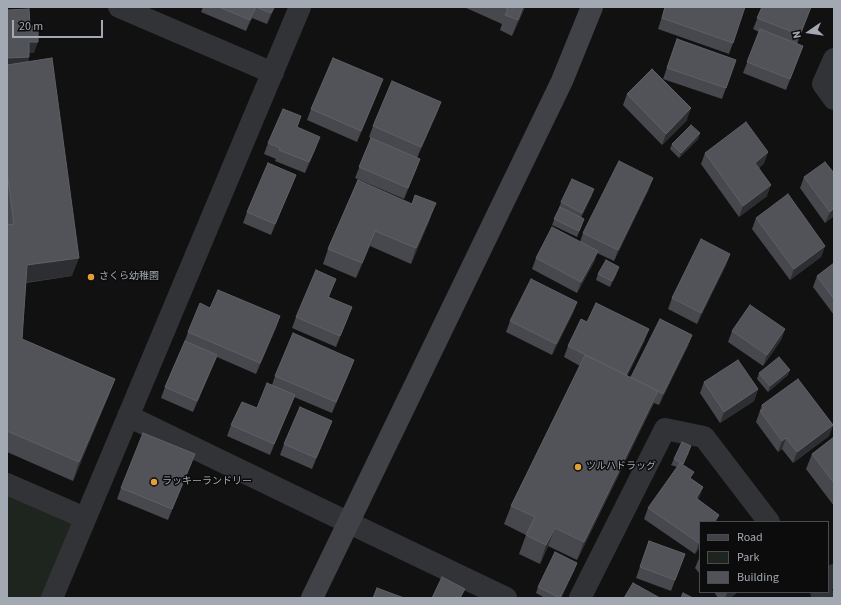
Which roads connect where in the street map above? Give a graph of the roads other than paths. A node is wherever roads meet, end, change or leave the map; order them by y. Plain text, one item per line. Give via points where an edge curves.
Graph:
1 (119, 7) edge
2 (300, 7) edge
3 (592, 7) edge
4 (834, 59) edge
5 (273, 73) junction
6 (834, 99) edge
7 (128, 416) junction
8 (7, 484) edge
9 (85, 518) junction
10 (768, 521) edge
11 (348, 523) junction
12 (52, 598) edge
13 (312, 598) edge
14 (506, 598) edge
15 (580, 598) edge

1 - 5 street
2 - 5 street
3 - 11 street via 562,81
4 - 6 street via 823,84
5 - 7 street
7 - 9 street
7 - 11 street
8 - 9 street
9 - 12 street
10 - 15 street via 704,437 665,429
11 - 13 street
11 - 14 street

